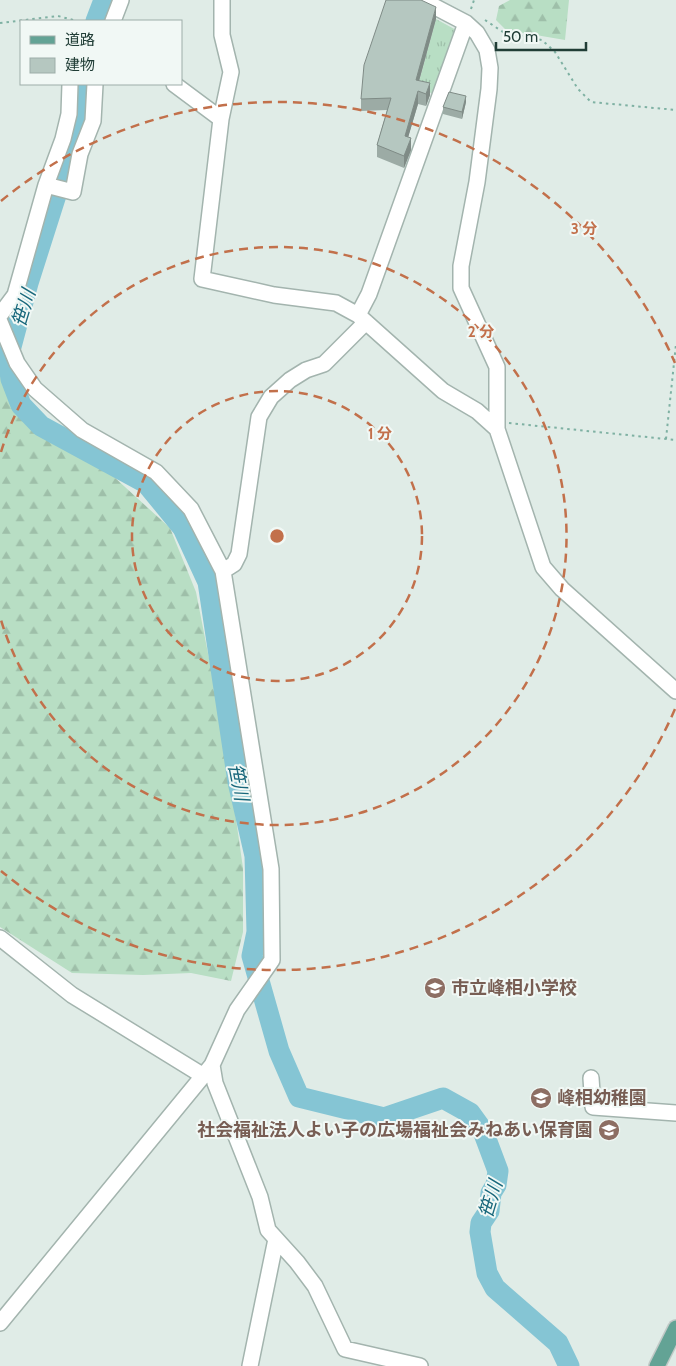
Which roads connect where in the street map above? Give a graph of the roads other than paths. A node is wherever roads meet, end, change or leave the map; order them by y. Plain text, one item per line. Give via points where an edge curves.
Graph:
1 (121, 0) edge
2 (222, 0) edge
3 (422, 0) edge
4 (113, 20) edge
5 (472, 20) junction
6 (70, 85) edge
7 (95, 85) edge
8 (175, 85) edge
9 (221, 119) junction
10 (46, 185) junction
11 (0, 315) edge
12 (362, 318) junction
13 (0, 322) edge
14 (497, 425) junction
15 (223, 571) junction
16 (676, 691) edge
17 (0, 938) edge
18 (207, 1070) junction
19 (591, 1078) dead end
20 (676, 1114) edge
21 (276, 1239) junction
22 (0, 1323) edge
23 (676, 1328) edge
24 (380, 1361) edge
25 (250, 1366) edge
26 (420, 1366) edge
27 (656, 1366) edge

1 - 4 street
2 - 9 street via 222,35 231,72
3 - 5 street
5 - 12 street via 368,294
5 - 14 street via 487,50 490,68 477,182 461,266 461,288 497,367
6 - 10 street via 70,114
7 - 10 street via 93,120 80,154 73,192
8 - 9 street
9 - 12 street via 202,279 274,295 336,303
10 - 11 street via 15,295
12 - 14 street via 443,392
12 - 15 street via 324,364 290,380 271,397 259,417 239,554 234,564
13 - 15 street via 17,363 35,388 82,430 156,472 191,509
14 - 16 street via 543,567 562,589
15 - 18 street via 272,869 272,960 237,1010
17 - 18 street via 72,995
18 - 21 street via 260,1197 268,1230
18 - 22 street
19 - 20 street via 593,1107
21 - 24 street via 315,1286 345,1348
21 - 25 street
23 - 27 main road
24 - 26 street

